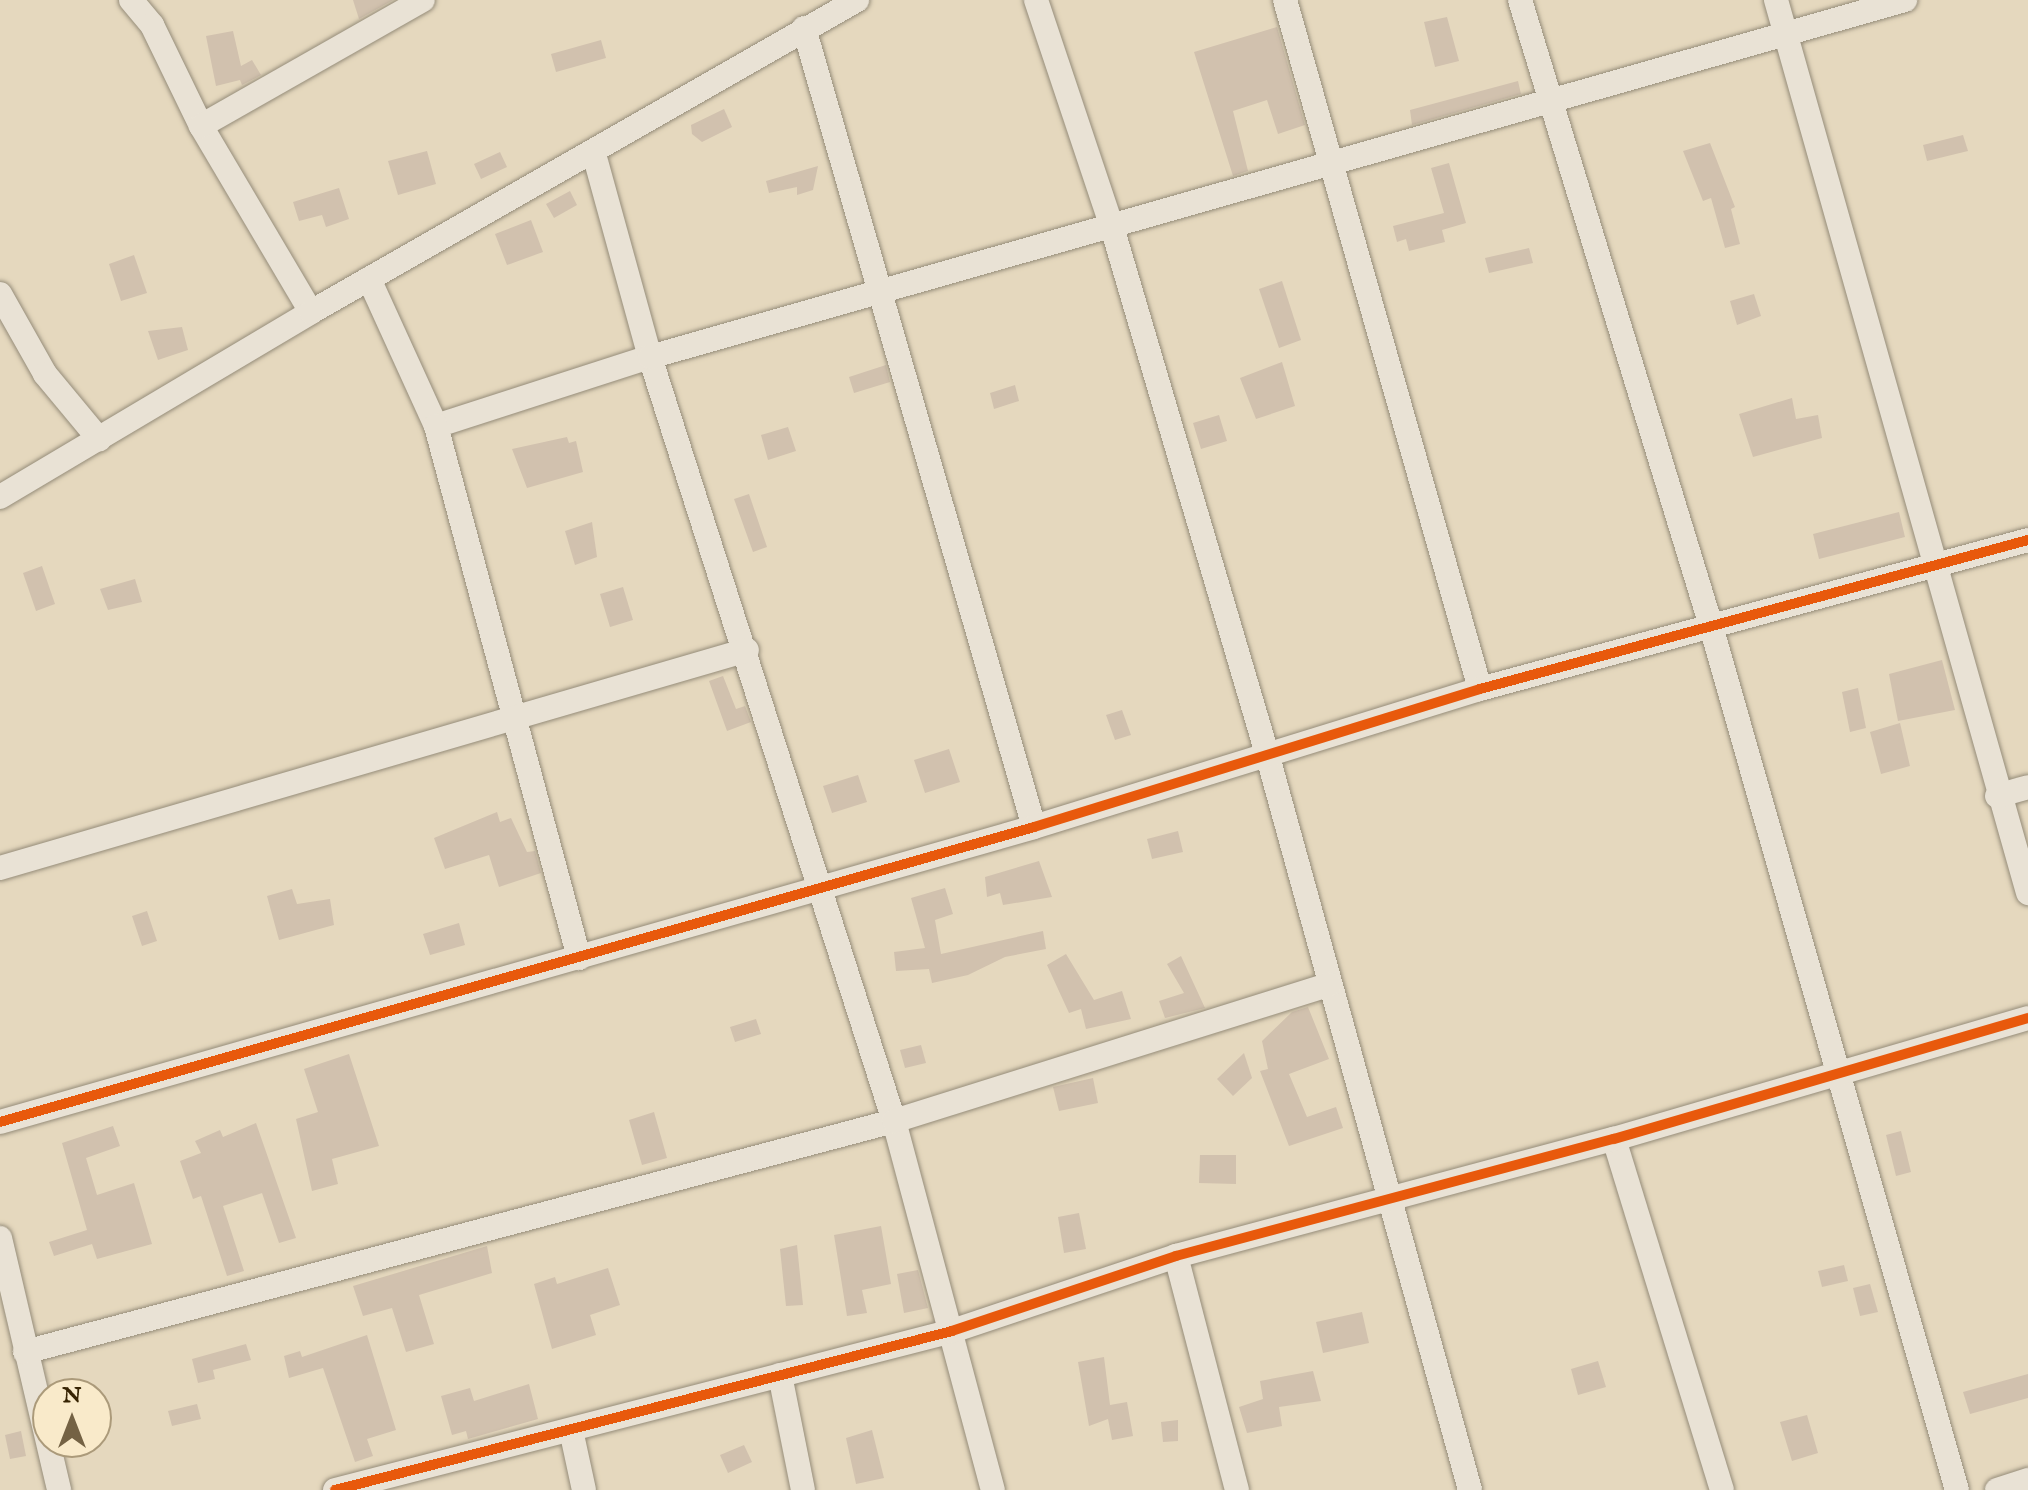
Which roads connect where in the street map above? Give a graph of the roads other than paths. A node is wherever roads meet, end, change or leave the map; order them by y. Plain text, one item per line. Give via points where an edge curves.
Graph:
1 (131, 0) edge
2 (423, 0) edge
3 (857, 0) edge
4 (1036, 0) edge
5 (1285, 0) edge
6 (1520, 0) edge
7 (1776, 0) edge
8 (1905, 0) edge
9 (822, 8) edge
10 (804, 28) junction
11 (1786, 34) junction
12 (1551, 103) junction
13 (201, 126) junction
14 (594, 154) junction
15 (1332, 167) junction
16 (1112, 227) junction
17 (369, 279) junction
18 (880, 292) junction
19 (0, 294) edge
20 (311, 312) junction
21 (650, 357) junction
22 (436, 426) junction
23 (99, 439) junction
24 (0, 497) edge
25 (2028, 540) edge
26 (1936, 564) junction
27 (1711, 626) junction
28 (747, 650) junction
29 (1480, 689) junction
30 (517, 717) junction
31 (1268, 757) junction
32 (2028, 787) edge
33 (1997, 796) junction
34 (1034, 827) junction
35 (0, 868) edge
36 (821, 889) junction
37 (2028, 893) edge
38 (579, 958) junction
39 (1329, 985) junction
40 (2028, 1018) edge
41 (1837, 1074) junction
42 (894, 1121) junction
43 (0, 1122) edge
44 (1614, 1139) junction
45 (1389, 1198) junction
46 (0, 1238) edge
47 (1176, 1256) junction
48 (952, 1331) junction
49 (25, 1352) junction
50 (780, 1375) junction
51 (571, 1430) junction
52 (2028, 1480) edge
53 (59, 1490) edge
54 (335, 1490) edge
55 (584, 1490) edge
56 (803, 1490) edge
57 (993, 1490) edge
58 (1237, 1490) edge
59 (1470, 1490) edge
60 (1722, 1490) edge
61 (1957, 1490) edge
62 (1997, 1490) edge

1 - 13 street via 152,25
2 - 13 street
3 - 9 street
4 - 16 street
5 - 15 street
6 - 12 street
7 - 11 street
8 - 11 street
9 - 10 street
10 - 14 street
10 - 18 street
11 - 12 street
11 - 26 street
12 - 15 street
12 - 27 street
13 - 20 street
14 - 17 street
14 - 21 street
15 - 16 street
15 - 29 street
16 - 18 street
16 - 31 street
17 - 20 street
17 - 22 street
18 - 21 street
18 - 34 street
19 - 23 street via 45,374
20 - 23 street
21 - 22 street
21 - 28 street
22 - 30 street
23 - 24 street
25 - 26 street
26 - 27 street
26 - 33 street
27 - 29 street
27 - 41 street
28 - 30 street
28 - 36 street
29 - 31 street
30 - 35 street
30 - 38 street
31 - 34 street
31 - 39 street
32 - 33 street
33 - 37 street
34 - 36 street
36 - 38 street
36 - 42 street
38 - 43 street
39 - 42 street
39 - 45 street
40 - 41 street
41 - 44 street
41 - 61 street
42 - 48 street
42 - 49 street
44 - 45 street
44 - 60 street
45 - 47 street
45 - 59 street
46 - 49 street
47 - 48 street
47 - 58 street
48 - 50 street
48 - 57 street
49 - 53 street
50 - 51 street
50 - 56 street
51 - 54 street
51 - 55 street
52 - 62 street

